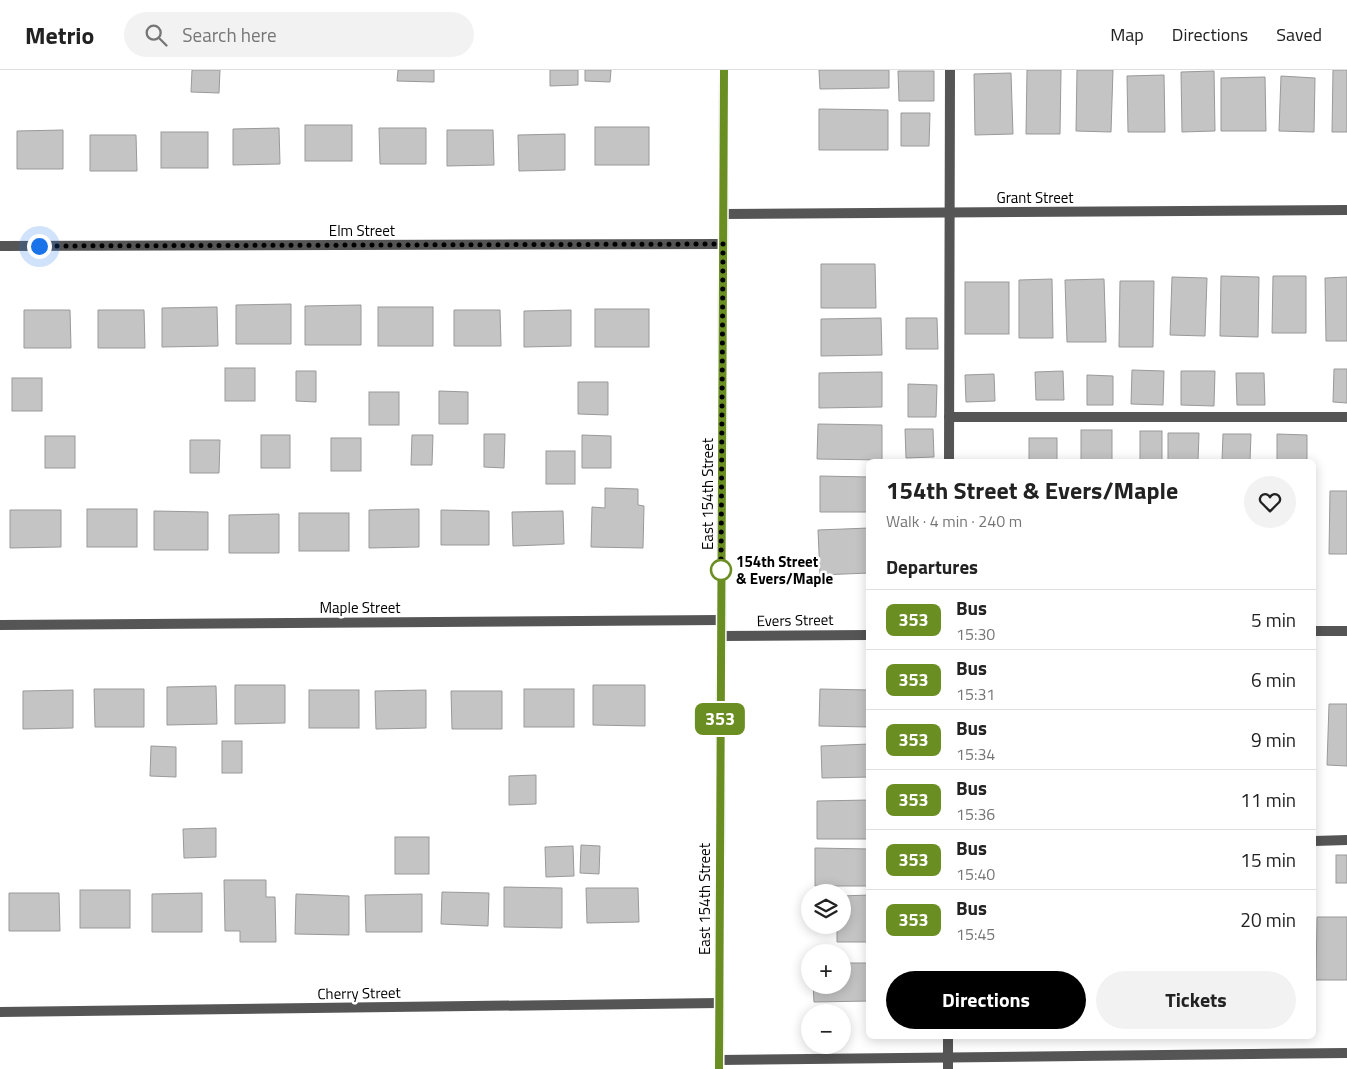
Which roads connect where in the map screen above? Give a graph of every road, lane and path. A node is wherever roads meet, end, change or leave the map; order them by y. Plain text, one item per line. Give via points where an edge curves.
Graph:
1 (724, 70) edge
2 (950, 70) edge
3 (1347, 210) edge
4 (950, 213) junction
5 (723, 214) junction
6 (723, 244) junction
7 (0, 246) edge
8 (1347, 417) edge
9 (949, 418) junction
10 (949, 459) edge
11 (721, 620) junction
12 (0, 624) edge
13 (1316, 631) edge
14 (1347, 631) edge
15 (866, 635) edge
16 (721, 636) junction
17 (1347, 840) edge
18 (1316, 841) edge
19 (719, 1003) junction
20 (0, 1012) edge
21 (948, 1039) edge
22 (1347, 1053) edge
23 (948, 1058) junction
24 (719, 1064) edge
25 (948, 1069) edge

1 - 5 street, East 154th Street
2 - 4 street
3 - 4 street, Grant Street
4 - 5 street, Grant Street
4 - 9 street
5 - 6 street, East 154th Street
6 - 7 street, Elm Street
6 - 11 street, East 154th Street
8 - 9 street
9 - 10 street
11 - 12 street, Maple Street
11 - 16 street, East 154th Street
13 - 14 street
15 - 16 street, Evers Street
16 - 19 street, East 154th Street
17 - 18 street
19 - 20 street, Cherry Street
19 - 24 street, East 154th Street
21 - 23 street
22 - 23 street
23 - 24 street
23 - 25 street

